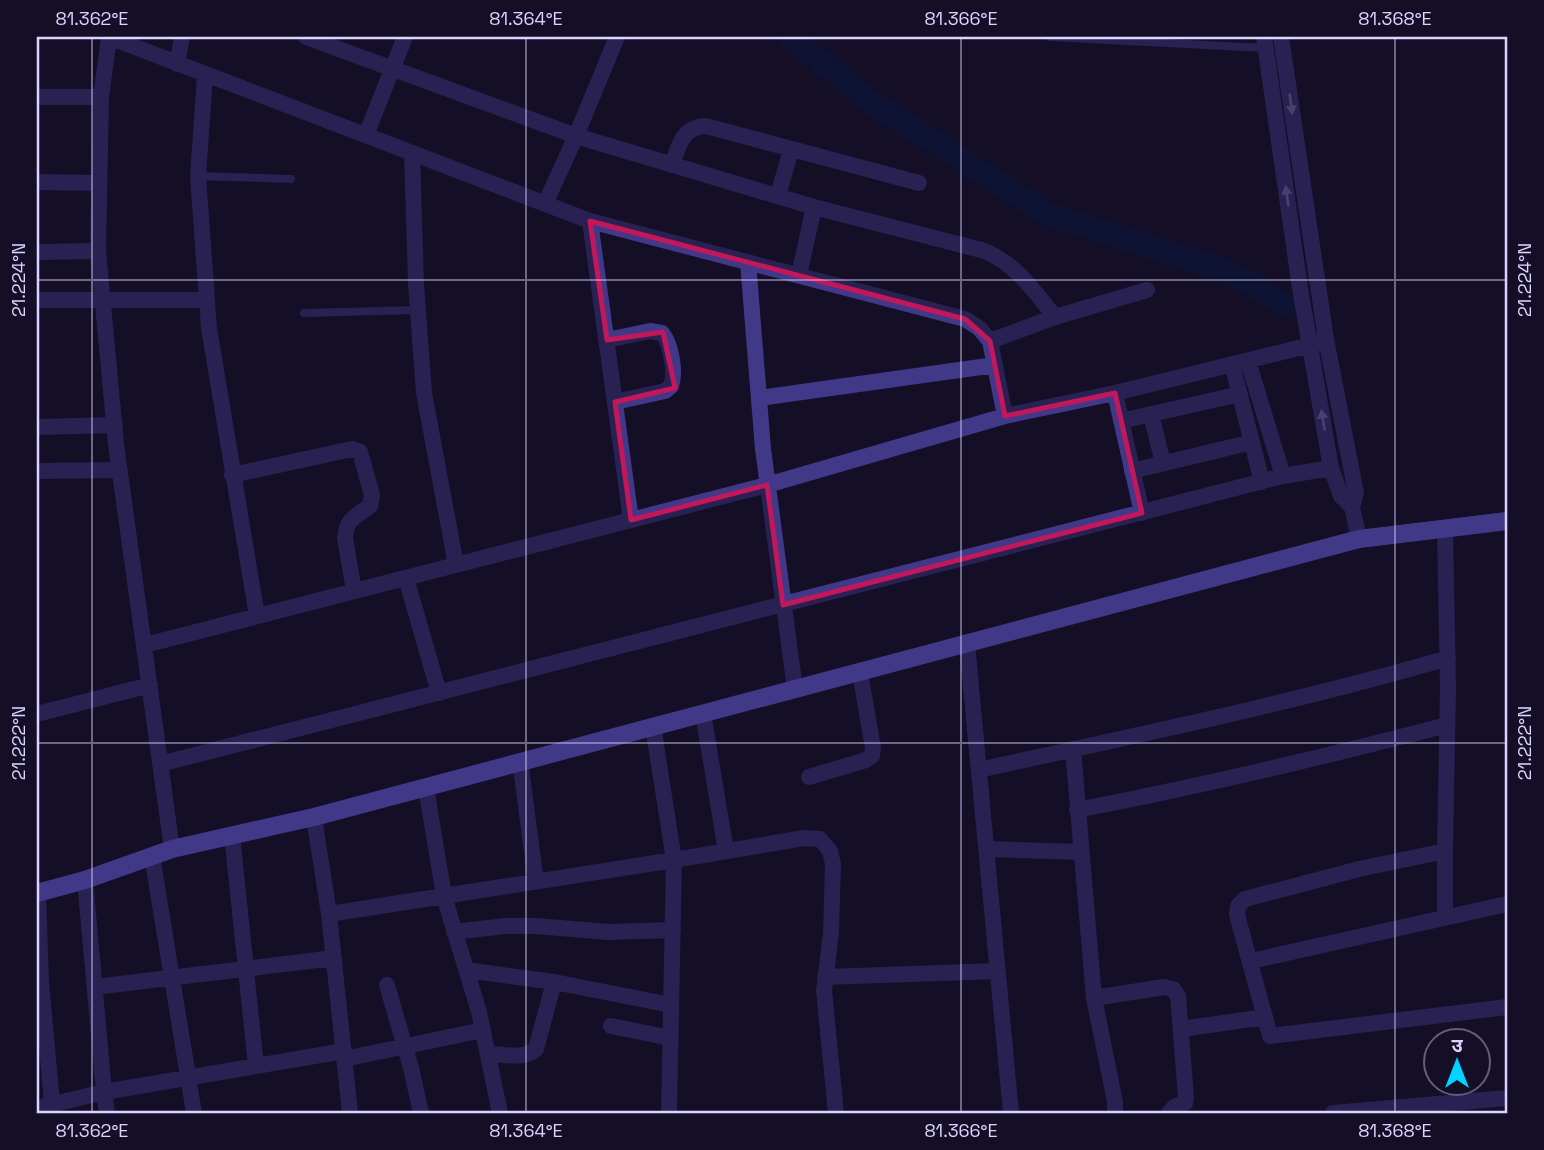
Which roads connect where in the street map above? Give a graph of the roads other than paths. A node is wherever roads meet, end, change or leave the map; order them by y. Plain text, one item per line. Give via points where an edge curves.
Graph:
1 (109, 37) edge
2 (182, 37) edge
3 (306, 37) edge
4 (405, 37) edge
5 (617, 37) edge
6 (1051, 37) edge
7 (1281, 37) edge
8 (334, 42) edge
9 (1265, 42) edge
10 (177, 64) junction
11 (392, 68) junction
12 (205, 75) junction
13 (37, 97) edge
14 (101, 97) junction
15 (366, 135) junction
16 (576, 136) junction
17 (791, 149) junction
18 (412, 153) junction
19 (672, 165) junction
20 (198, 176) junction
21 (290, 178) dead end
22 (37, 182) edge
23 (99, 183) junction
24 (919, 183) dead end
25 (778, 196) junction
26 (545, 204) junction
27 (814, 207) junction
28 (590, 221) junction
29 (98, 251) junction
30 (37, 252) edge
31 (748, 262) junction
32 (799, 275) junction
33 (1147, 290) dead end
34 (102, 299) junction
35 (37, 300) edge
36 (207, 300) junction
37 (418, 310) junction
38 (304, 313) dead end
39 (1055, 317) junction
40 (1326, 339) junction
41 (607, 340) junction
42 (990, 341) junction
43 (1311, 345) junction
44 (1240, 363) junction
45 (995, 365) junction
46 (1115, 393) junction
47 (1240, 394) junction
48 (759, 398) junction
49 (615, 402) junction
50 (1151, 414) junction
51 (1005, 416) junction
52 (1121, 421) junction
53 (114, 425) junction
54 (37, 427) edge
55 (1252, 442) junction
56 (1163, 463) junction
57 (1331, 468) junction
58 (120, 470) junction
59 (37, 471) edge
60 (1132, 471) junction
61 (232, 475) junction
62 (1283, 476) junction
63 (1262, 482) junction
64 (767, 485) junction
65 (1352, 506) junction
66 (1142, 513) junction
67 (631, 520) junction
68 (1507, 521) edge
69 (1445, 528) junction
70 (1359, 539) junction
71 (456, 565) junction
72 (406, 578) junction
73 (354, 591) junction
74 (783, 606) junction
75 (257, 616) junction
76 (967, 644) junction
77 (145, 645) junction
78 (1448, 658) junction
79 (859, 672) junction
80 (150, 685) junction
81 (795, 689) junction
82 (439, 693) junction
83 (703, 713) junction
84 (37, 714) edge
85 (1447, 725) junction
86 (653, 726) junction
87 (1073, 749) junction
88 (520, 761) junction
89 (160, 764) junction
90 (979, 770) junction
91 (809, 777) dead end
92 (426, 787) junction
93 (1077, 810) junction
94 (314, 817) junction
95 (232, 835) junction
96 (172, 849) junction
97 (986, 849) junction
98 (726, 851) junction
99 (1444, 851) junction
100 (1081, 852) junction
101 (152, 856) junction
102 (674, 860) junction
103 (85, 880) junction
104 (536, 882) junction
105 (38, 893) edge
106 (444, 896) junction
107 (1507, 904) edge
108 (329, 914) junction
109 (1445, 918) junction
110 (673, 930) junction
111 (454, 932) junction
112 (334, 958) junction
113 (1251, 961) junction
114 (246, 968) junction
115 (466, 970) junction
116 (998, 971) junction
117 (825, 976) junction
118 (172, 977) junction
119 (554, 982) junction
120 (387, 985) dead end
121 (94, 988) junction
122 (1094, 998) junction
123 (671, 1005) junction
124 (1507, 1007) edge
125 (1265, 1017) junction
126 (611, 1026) dead end
127 (1181, 1029) junction
128 (483, 1030) junction
129 (670, 1038) junction
130 (405, 1046) junction
131 (488, 1054) junction
132 (344, 1055) junction
133 (256, 1066) junction
134 (188, 1077) junction
135 (104, 1091) junction
136 (1507, 1098) edge
137 (47, 1108) edge
138 (1428, 1109) edge
139 (107, 1113) edge
140 (194, 1113) edge
141 (350, 1113) edge
142 (421, 1113) edge
143 (500, 1113) edge
144 (669, 1113) edge
145 (836, 1113) edge
146 (1011, 1113) edge
147 (1115, 1113) edge
148 (1169, 1113) edge
149 (1333, 1113) edge

1 - 10 street
1 - 14 street
2 - 10 street
3 - 8 street
4 - 11 street
5 - 16 street
6 - 9 lane
7 -> 40 street
8 - 11 street
43 -> 9 street
10 - 12 street
11 - 15 street
11 - 16 street
12 - 15 street
12 - 20 street
13 - 14 street
14 - 23 street
15 - 18 street
16 - 19 street
16 - 26 street
17 - 19 street via 698,126 684,133
17 - 24 street
17 - 25 street
18 - 26 street
18 - 37 street
19 - 25 street
20 - 21 lane
20 - 36 street
22 - 23 street
23 - 29 street
25 - 27 street
26 - 28 street
27 - 32 street
27 - 39 street via 998,256 1019,272
28 - 31 street
28 - 41 street
29 - 30 street
29 - 34 street
31 - 32 street
31 - 48 street
32 - 42 street via 965,320
33 - 39 street
34 - 35 street
34 - 36 street
34 - 53 street
36 - 61 street
37 - 38 lane
37 - 71 street via 424,393
39 - 42 street
40 - 43 street
40 - 65 street via 1356,493
41 - 49 street
41 - 49 street via 662,333 668,342 673,377 665,391
42 - 45 street
43 - 44 street
57 -> 43 street
44 - 46 street
44 - 47 street
44 - 62 street
45 - 48 street
45 - 51 street
46 - 51 street
46 - 52 street
47 - 50 street
47 - 55 street
48 - 64 street
49 - 67 street
50 - 52 street
50 - 56 street
51 - 64 street
52 - 60 street
53 - 54 street
53 - 58 street
55 - 56 street
55 - 63 street
56 - 60 street
57 - 62 street
57 - 65 street via 1341,496
58 - 59 street
58 - 77 street
60 - 66 street
61 - 73 street via 352,449 360,452 372,495 370,506 356,514 345,530
61 - 75 street
62 - 63 street
63 - 66 street
64 - 67 street
64 - 74 street
65 - 70 street
66 - 74 street
67 - 71 street
68 - 69 main road
69 - 70 main road
69 - 78 street
70 - 76 main road
71 - 72 street
72 - 73 street
72 - 82 street
73 - 75 street
74 - 81 street
74 - 82 street
75 - 77 street
76 - 79 main road
76 - 90 street
77 - 80 street
78 - 85 street
78 - 87 street
79 - 81 main road
79 - 91 street via 872,756
80 - 84 street
80 - 89 street
81 - 83 main road
82 - 89 street
83 - 86 main road
83 - 98 street
85 - 93 street via 1193,788
85 - 99 street
86 - 88 main road
86 - 102 street
87 - 90 street
87 - 93 street
88 - 92 main road
88 - 104 street
89 - 96 street
90 - 97 street
92 - 94 main road
92 - 106 street
93 - 100 street
94 - 95 main road
94 - 108 street
95 - 96 main road
95 - 114 street
96 - 101 main road
97 - 100 street
97 - 116 street
98 - 102 street
98 - 117 street via 804,838 820,839 827,845 833,864
99 - 109 street
99 - 113 street via 1245,899 1237,915
100 - 122 street
101 - 103 main road
101 - 118 street
102 - 104 street
102 - 110 street
103 - 105 main road
103 - 121 street
104 - 106 street
105 - 137 street
106 - 108 street
106 - 111 street
107 - 109 street
108 - 112 street
109 - 113 street
110 - 111 street via 608,932 505,926
110 - 123 street
111 - 115 street
112 - 114 street
112 - 132 street
113 - 125 street
114 - 118 street
114 - 133 street
115 - 119 street
115 - 128 street
116 - 117 street
116 - 146 street
117 - 145 street via 824,1010
118 - 121 street
118 - 134 street
119 - 123 street
119 - 131 street via 541,1037 532,1053
120 - 130 street
121 - 135 street
122 - 127 street via 1164,986 1173,989 1178,996
122 - 147 street
123 - 129 street
124 - 125 street via 1270,1036
125 - 127 street
126 - 129 street
127 - 148 street via 1186,1098
128 - 130 street
128 - 131 street
129 - 144 street
130 - 132 street
130 - 142 street
131 - 143 street
132 - 133 street
132 - 141 street
133 - 134 street
134 - 135 street
134 - 140 street
135 - 137 street
135 - 139 street
136 - 138 street
138 - 149 street

